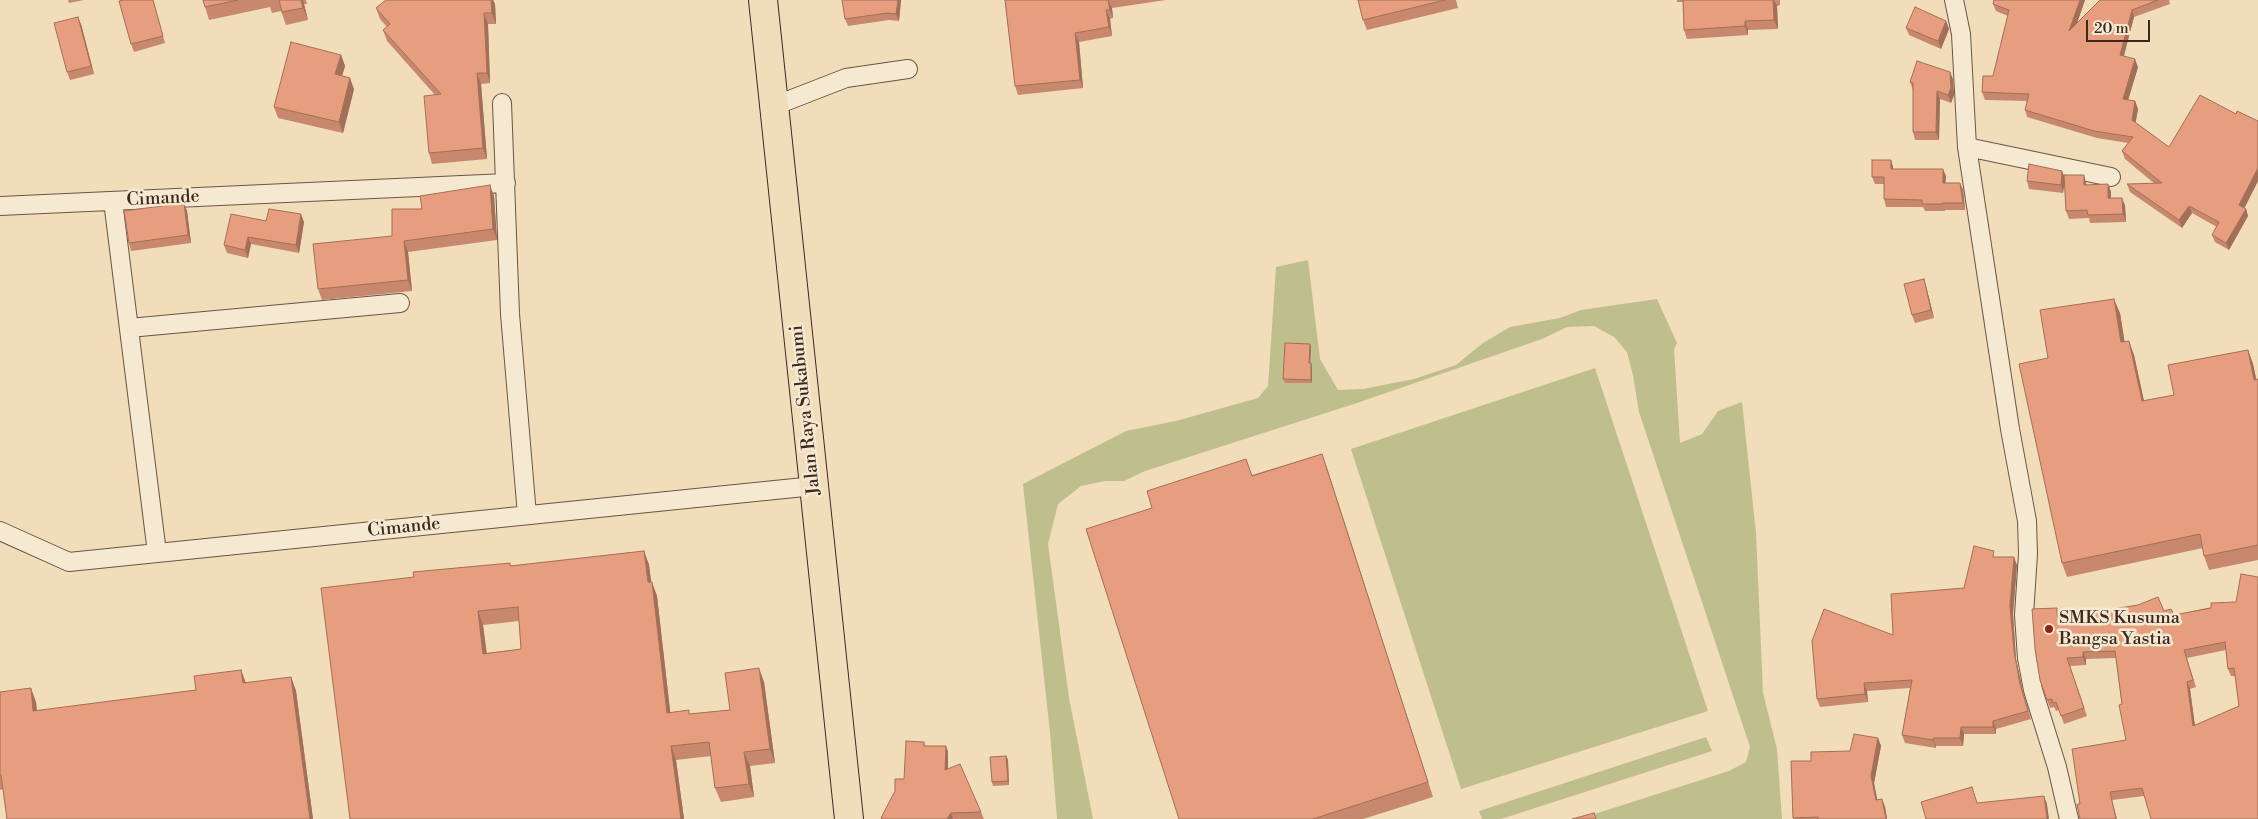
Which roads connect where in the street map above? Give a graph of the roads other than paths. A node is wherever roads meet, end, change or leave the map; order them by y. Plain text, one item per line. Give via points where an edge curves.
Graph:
1 (763, 0) edge
2 (1954, 0) edge
3 (908, 69) dead end
4 (502, 103) dead end
5 (774, 106) junction
6 (1967, 147) junction
7 (2110, 177) dead end
8 (506, 183) junction
9 (113, 201) junction
10 (0, 206) edge
11 (400, 303) dead end
12 (129, 328) junction
13 (814, 486) junction
14 (526, 515) junction
15 (0, 531) edge
16 (157, 553) junction
17 (849, 819) edge
18 (2068, 819) edge

1 - 5 highway, Jalan Raya Sukabumi
2 - 6 street via 1961,34
3 - 5 street via 846,78
4 - 8 street
5 - 13 highway, Jalan Raya Sukabumi
6 - 7 street
6 - 18 street via 2027,521 2024,615 2027,658
8 - 9 street, Cimande
8 - 14 street via 510,314
9 - 10 street, Cimande
9 - 12 street
11 - 12 street
12 - 16 street
13 - 14 street, Cimande
13 - 17 highway, Jalan Raya Sukabumi
14 - 16 street, Cimande
15 - 16 street, Cimande via 69,562

